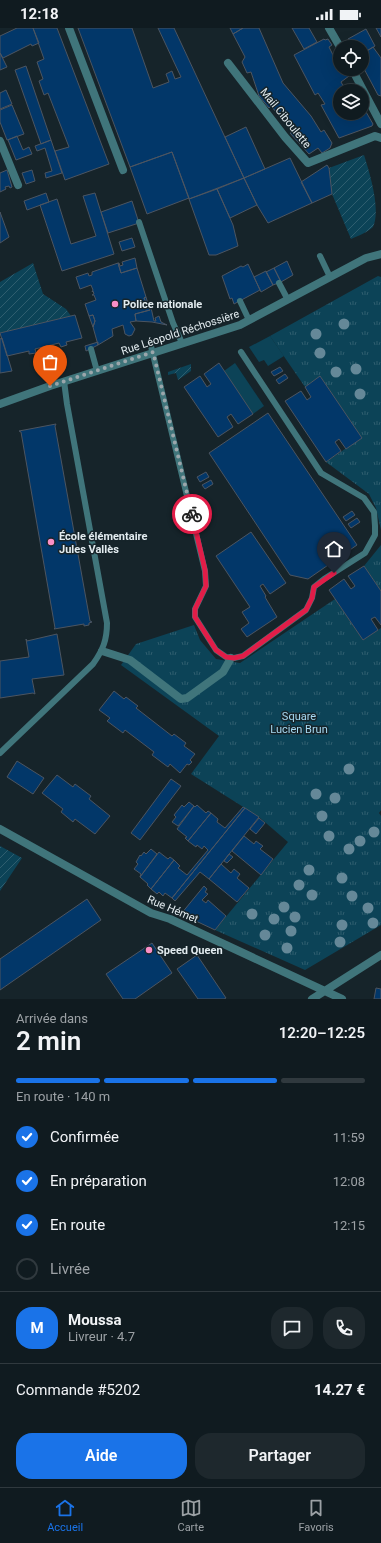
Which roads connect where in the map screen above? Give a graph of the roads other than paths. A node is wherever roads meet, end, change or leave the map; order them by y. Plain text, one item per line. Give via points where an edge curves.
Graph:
1 (69, 28) edge
2 (329, 28) edge
3 (336, 40) edge
4 (228, 63) dead end
5 (356, 76) edge
6 (381, 124) edge
7 (381, 138) edge
8 (0, 141) edge
9 (123, 170) dead end
10 (18, 185) dead end
11 (139, 222) dead end
12 (381, 254) edge
13 (320, 256) dead end
14 (330, 278) junction
15 (278, 283) dead end
16 (288, 300) junction
17 (240, 301) dead end
18 (249, 320) junction
19 (150, 342) dead end
20 (182, 344) junction
21 (91, 349) dead end
22 (153, 352) junction
23 (241, 352) dead end
24 (97, 370) junction
25 (64, 381) junction
26 (0, 404) edge
27 (102, 651) junction
28 (231, 658) junction
29 (0, 753) edge
30 (0, 829) edge
31 (381, 955) edge
32 (324, 991) junction
33 (312, 999) edge
34 (342, 999) edge

1 - 9 street
2 - 3 street
4 - 7 street, Mail Ciboulette via 285,137 308,162 375,136
5 - 6 street
8 - 10 street
11 - 20 lane
12 - 14 street, Rue Léopold Réchossière via 366,258
13 - 14 lane
14 - 16 street, Rue Léopold Réchossière
15 - 16 lane
16 - 18 street, Rue Léopold Réchossière
17 - 18 lane
18 - 20 street, Rue Léopold Réchossière
19 - 22 lane
20 - 22 street, Rue Léopold Réchossière
21 - 24 lane
22 - 24 street, Rue Léopold Réchossière
22 - 28 lane via 205,570 206,586 195,609 195,617 216,650
23 - 28 lane via 321,473 364,498 374,512 375,535 365,553 314,587 306,610 243,656
24 - 25 street, Rue Léopold Réchossière
25 - 26 street, Rue Léopold Réchossière
25 - 27 lane via 106,623 107,635
27 - 28 street via 130,660 181,699 187,698 223,672
27 - 29 lane via 93,664
30 - 32 street, Rue Hémet via 150,913 170,919
31 - 32 street
32 - 33 street
32 - 34 street, Rue Hémet

